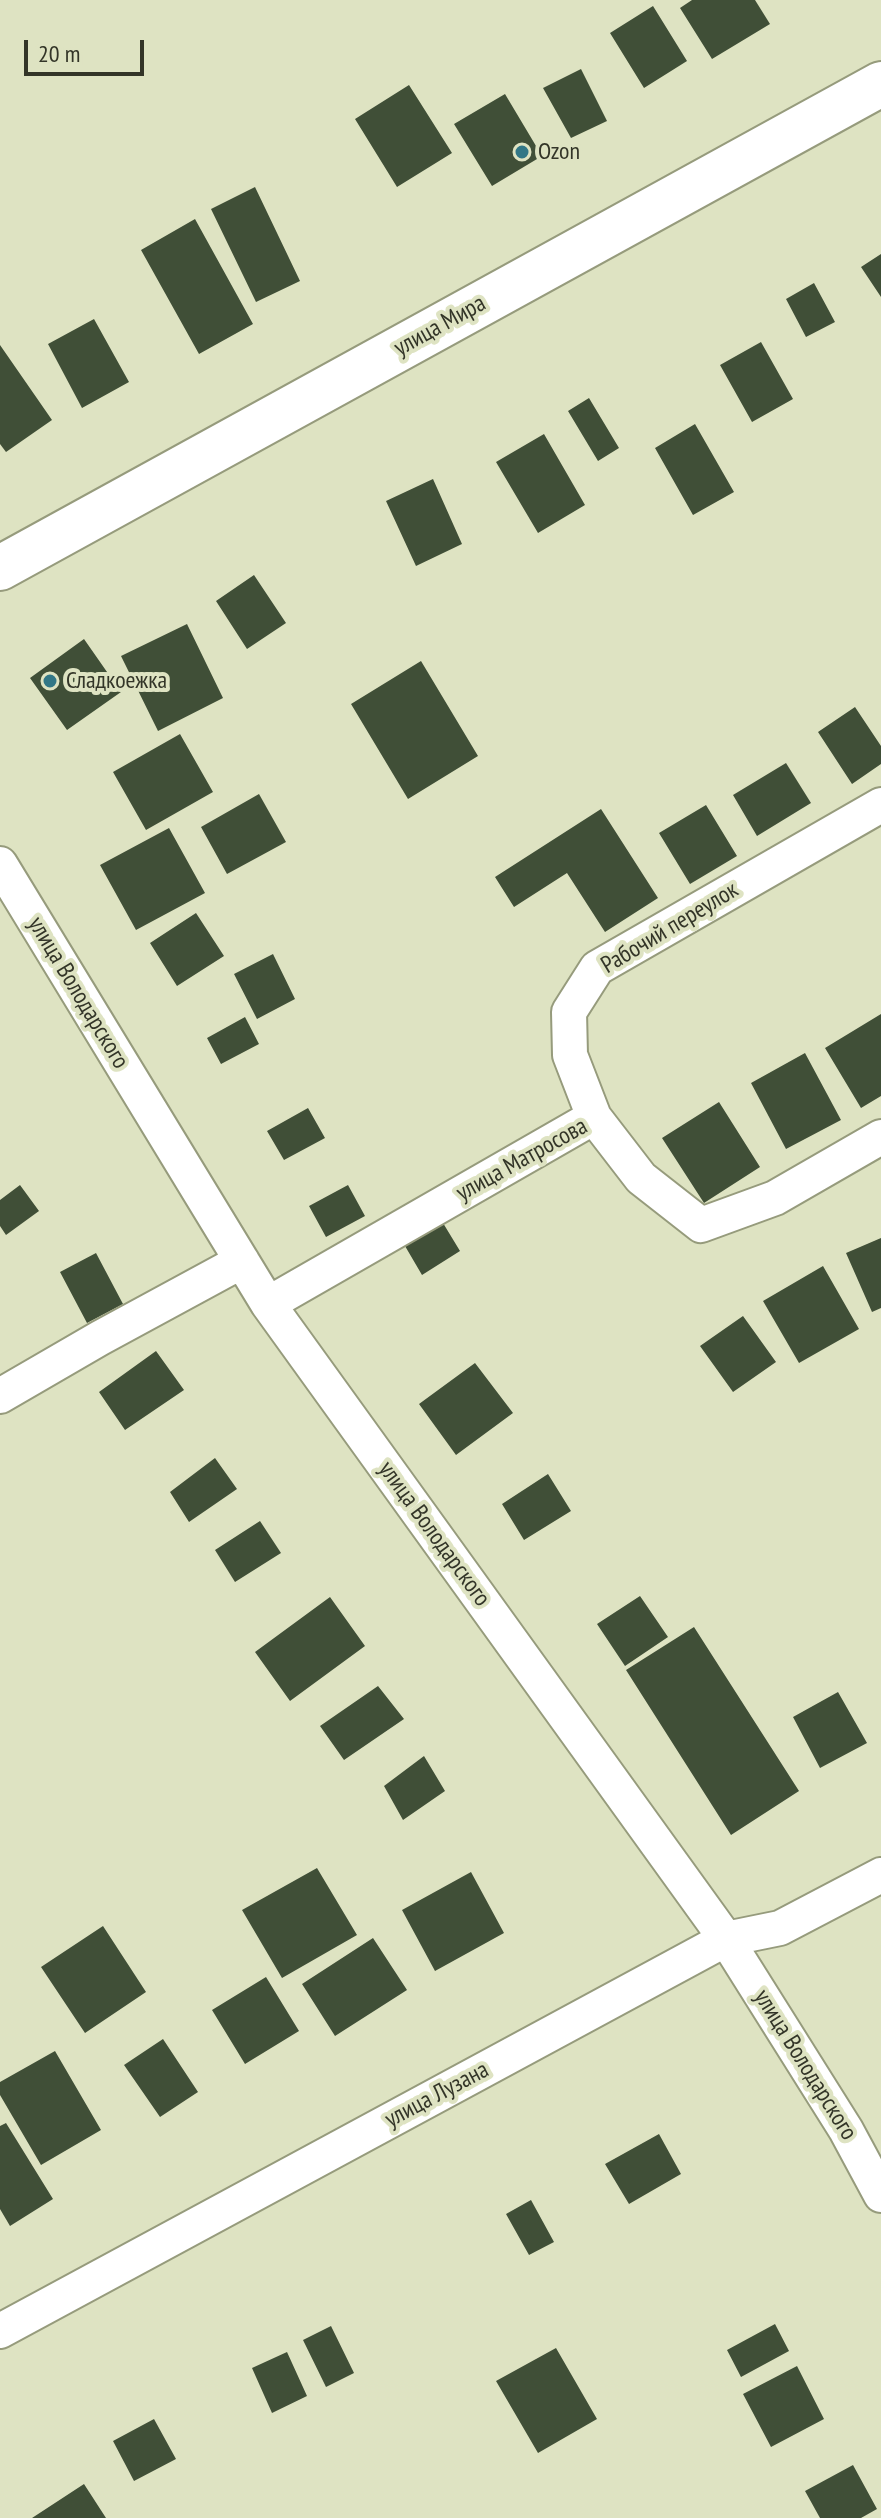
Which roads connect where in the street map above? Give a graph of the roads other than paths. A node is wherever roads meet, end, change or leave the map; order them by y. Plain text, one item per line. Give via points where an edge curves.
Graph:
1 (881, 84) edge
2 (0, 568) edge
3 (881, 805) edge
4 (0, 864) edge
5 (594, 1117) junction
6 (881, 1137) edge
7 (242, 1261) junction
8 (268, 1304) junction
9 (0, 1396) edge
10 (881, 1875) edge
11 (726, 1939) junction
12 (881, 2195) edge
13 (0, 2331) edge

1 - 2 main road, улица Мира
3 - 5 street, Рабочий переулок via 597,968 569,1012 570,1055
4 - 7 street, улица Володарского
5 - 6 street, улица Матросова via 641,1178 701,1225 775,1198
5 - 8 street, улица Матросова
7 - 8 street, улица Володарского
7 - 9 street
8 - 11 street, улица Володарского
10 - 11 street, улица Лузана via 780,1928
11 - 12 street, улица Володарского
11 - 13 street, улица Лузана

